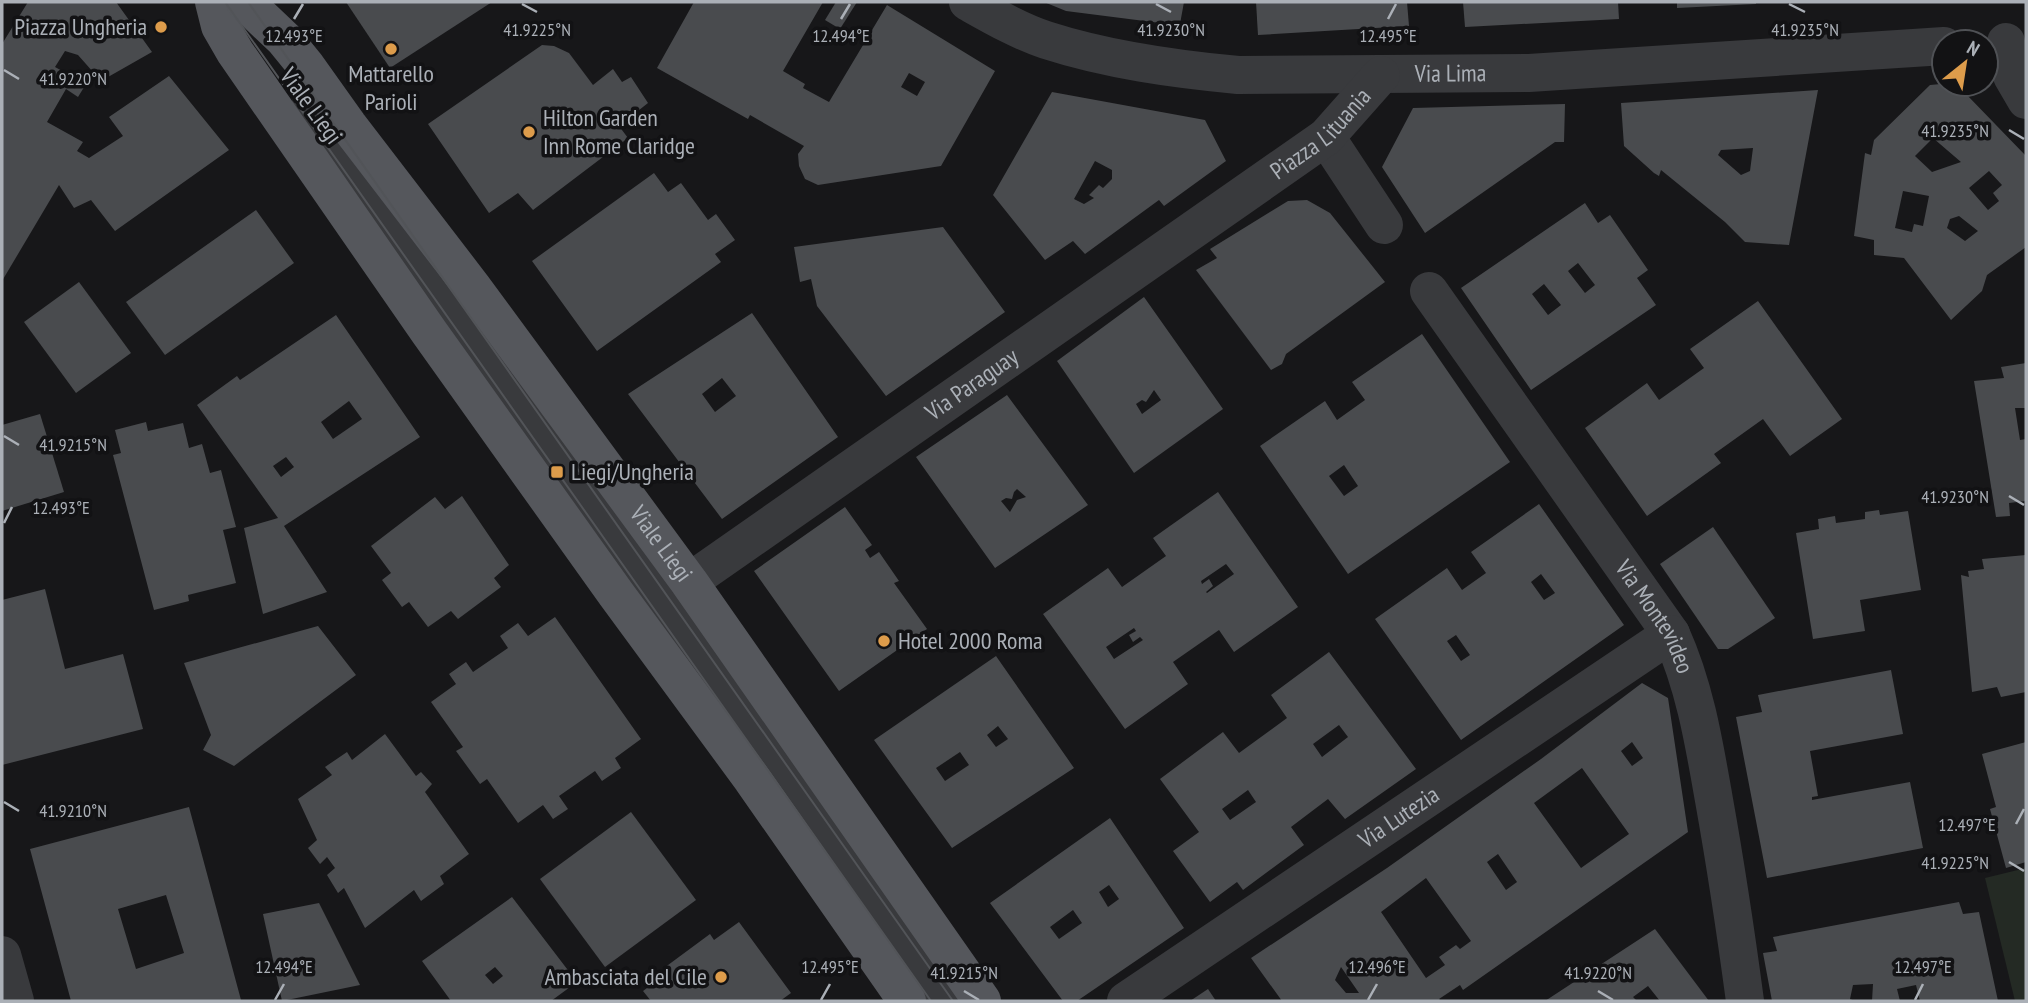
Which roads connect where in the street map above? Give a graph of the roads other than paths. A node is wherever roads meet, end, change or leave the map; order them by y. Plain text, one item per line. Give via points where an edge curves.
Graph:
1 (214, 2) edge
2 (968, 2) edge
3 (250, 6) edge
4 (2006, 42) edge
5 (1930, 47) edge
6 (1381, 75) junction
7 (2026, 100) edge
8 (1326, 137) junction
9 (1255, 186) joint
10 (1384, 225) dead end
11 (1429, 291) dead end
12 (689, 582) junction
13 (1671, 634) junction
14 (2, 955) edge
15 (15, 1001) edge
16 (907, 1001) edge
17 (942, 1001) edge
18 (982, 1001) edge
19 (1126, 1001) edge
20 (1745, 1001) edge

1 - 16 main road, Viale Liegi via 227,41 265,97
2 - 6 street, Via Lima via 1045,40 1157,65 1238,75
3 - 12 main road, Viale Liegi via 306,66
3 - 17 street, Viale Liegi via 303,93
4 - 7 street via 2012,76
5 - 6 street, Via Lima via 1529,73
6 - 8 street, Piazza Lituania
8 - 9 street, Piazza Lituania
8 - 10 street
9 - 12 street, Via Paraguay
11 - 13 street, Via Montevideo
12 - 18 main road, Viale Liegi
13 - 19 street, Via Lutezia
13 - 20 street, Via Montevideo via 1691,684 1703,738
14 - 15 street

